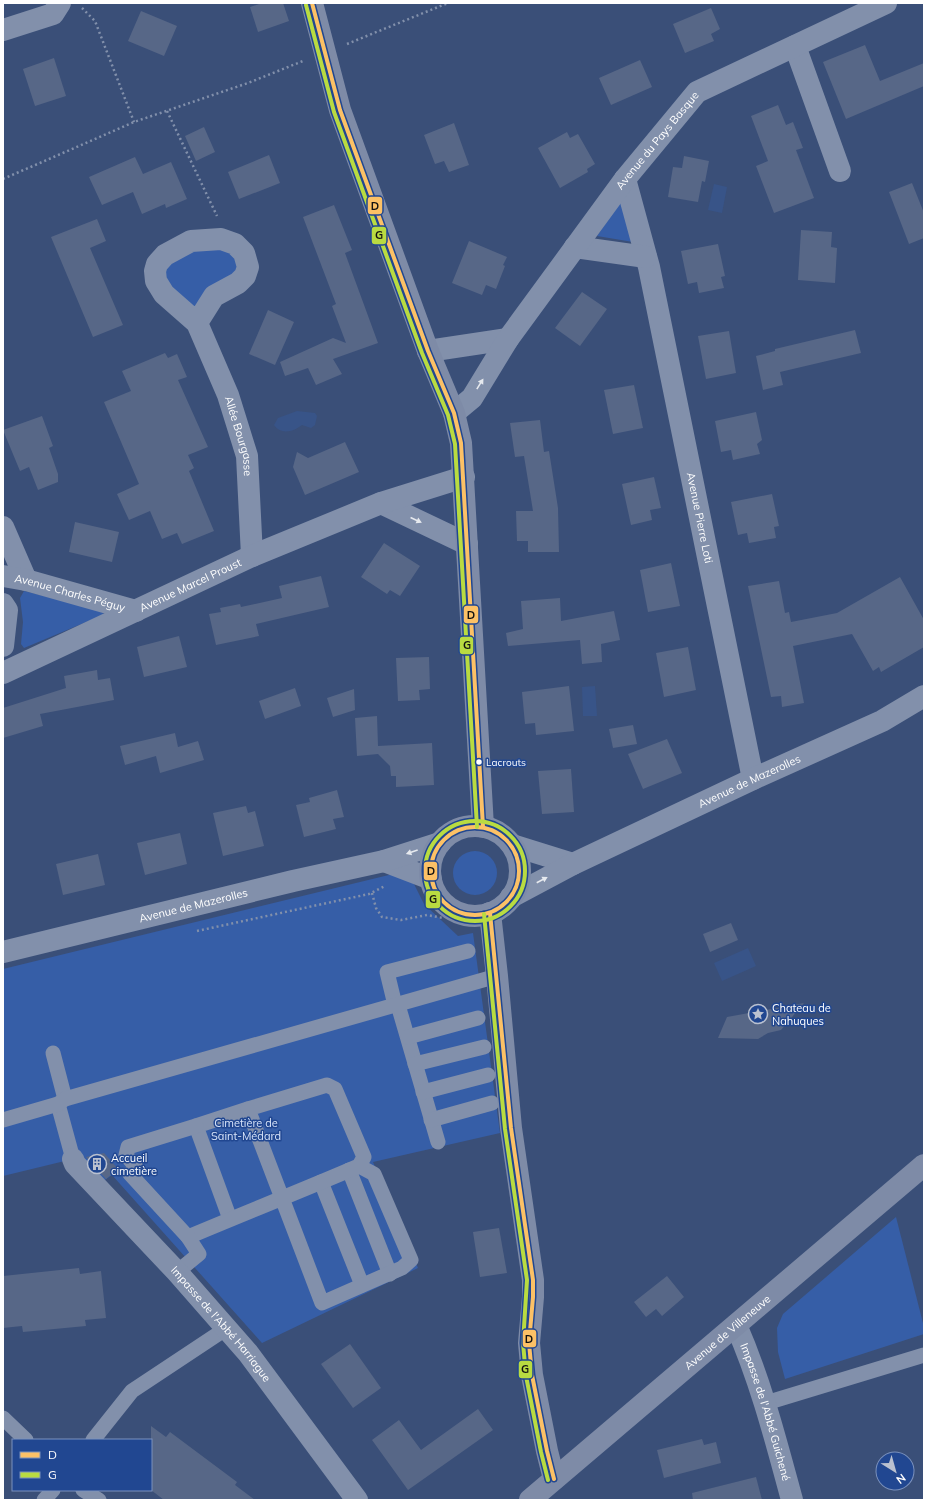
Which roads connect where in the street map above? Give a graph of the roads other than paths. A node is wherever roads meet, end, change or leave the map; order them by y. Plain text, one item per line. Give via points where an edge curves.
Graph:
1 (60, 3) edge
2 (312, 3) edge
3 (886, 3) edge
4 (3, 30) edge
5 (796, 46) junction
6 (840, 171) dead end
7 (625, 179) junction
8 (575, 247) junction
9 (646, 257) junction
10 (197, 323) junction
11 (508, 338) junction
12 (428, 352) junction
13 (454, 413) junction
14 (464, 478) junction
15 (380, 503) junction
16 (3, 527) edge
17 (468, 544) junction
18 (252, 556) junction
19 (3, 576) edge
20 (26, 580) junction
21 (3, 604) edge
22 (136, 610) junction
23 (3, 646) edge
24 (3, 673) edge
25 (924, 696) edge
26 (753, 778) junction
27 (484, 827) junction
28 (440, 843) junction
29 (512, 845) junction
30 (384, 861) junction
31 (573, 864) junction
32 (431, 879) junction
33 (511, 897) junction
34 (490, 913) junction
35 (468, 951) dead end
36 (3, 952) edge
37 (497, 976) junction
38 (397, 1005) junction
39 (478, 1018) dead end
40 (408, 1037) junction
41 (484, 1047) dead end
42 (53, 1053) dead end
43 (415, 1064) junction
44 (488, 1075) dead end
45 (423, 1092) junction
46 (62, 1101) junction
47 (492, 1103) dead end
48 (248, 1109) junction
49 (3, 1120) edge
50 (431, 1120) junction
51 (196, 1126) junction
52 (438, 1142) dead end
53 (73, 1159) joint
54 (924, 1165) edge
55 (354, 1168) junction
56 (321, 1182) junction
57 (281, 1198) junction
58 (230, 1219) junction
59 (188, 1236) junction
60 (177, 1272) junction
61 (390, 1274) junction
62 (362, 1286) junction
63 (736, 1325) junction
64 (227, 1328) junction
65 (924, 1355) edge
66 (766, 1403) junction
67 (3, 1418) edge
68 (25, 1439) edge
69 (94, 1439) edge
70 (554, 1479) junction
71 (52, 1491) edge
72 (85, 1491) edge
73 (44, 1500) edge
74 (99, 1500) edge
75 (357, 1500) edge
76 (530, 1500) edge
77 (792, 1500) edge

1 - 4 street via 53,14
2 - 12 street via 340,110
3 - 5 street, Avenue du Pays Basque
5 - 6 street
5 - 7 street, Avenue du Pays Basque via 697,92
7 - 8 street, Avenue du Pays Basque
7 - 9 street, Avenue Pierre Loti
8 - 9 street
8 - 11 street, Avenue du Pays Basque
9 - 26 street, Avenue Pierre Loti
10 - 10 street, Allée Bourgasse via 159,287 155,271 157,264 165,255 191,241 221,239 235,244 244,253 248,267 245,276 238,283 214,296
10 - 18 street, Allée Bourgasse via 228,395 247,456
11 - 12 street
13 -> 11 street, Avenue du Pays Basque via 472,398
12 - 13 street
13 - 14 street via 461,443
14 - 15 street, Avenue Marcel Proust
14 - 17 street
15 -> 17 street
15 - 18 street, Avenue Marcel Proust
16 - 20 street
17 - 27 street
18 - 22 street, Avenue Marcel Proust
19 - 20 street, Avenue Charles Péguy
20 - 22 street, Avenue Charles Péguy
21 - 23 street via 7,610
22 - 24 street, Avenue Marcel Proust
25 - 26 street, Avenue de Mazerolles via 882,721
26 - 31 street, Avenue de Mazerolles
27 - 28 street via 471,826 460,829 449,834
27 - 29 street via 494,830
28 -> 30 street, Avenue de Mazerolles
28 - 32 street via 431,860
29 - 31 street
29 - 33 street via 517,855 519,878
30 - 32 street
30 - 36 street, Avenue de Mazerolles
33 -> 31 street, Avenue de Mazerolles
32 - 34 street via 442,902 453,910 464,914
33 - 34 street
34 - 37 street
35 - 38 lane via 387,972
37 - 38 lane
37 - 70 street via 511,1128 533,1280 534,1296 529,1343 532,1375
38 - 40 lane
38 - 46 lane
39 - 40 lane
40 - 43 lane
41 - 43 lane
42 - 46 lane
43 - 45 lane
44 - 45 lane
45 - 50 lane
46 - 49 lane
46 - 53 lane
47 - 50 lane
48 - 51 lane
48 - 55 lane via 327,1085 335,1089 364,1157
48 - 57 lane
50 - 52 lane
51 - 58 lane
51 - 59 lane via 128,1147 126,1155 136,1167 130,1174
53 - 60 street, Impasse de l'Abbé Harriague
54 - 63 street, Avenue de Villeneuve
55 - 56 lane
55 - 61 lane
55 - 61 lane via 374,1174 411,1260
56 - 57 lane
56 - 62 lane
57 - 58 lane
57 - 62 lane via 322,1303
58 - 59 lane
59 - 60 lane via 199,1254
60 - 64 street, Impasse de l'Abbé Harriague
61 - 62 lane
63 - 66 street, Impasse de l'Abbé Guichené
63 - 70 street, Avenue de Villeneuve
64 - 69 lane via 132,1391
64 - 75 street, Impasse de l'Abbé Harriague
65 - 66 lane
66 - 77 street, Impasse de l'Abbé Guichené
67 - 68 lane
70 - 76 street, Avenue de Villeneuve
71 - 73 lane
72 - 74 lane

